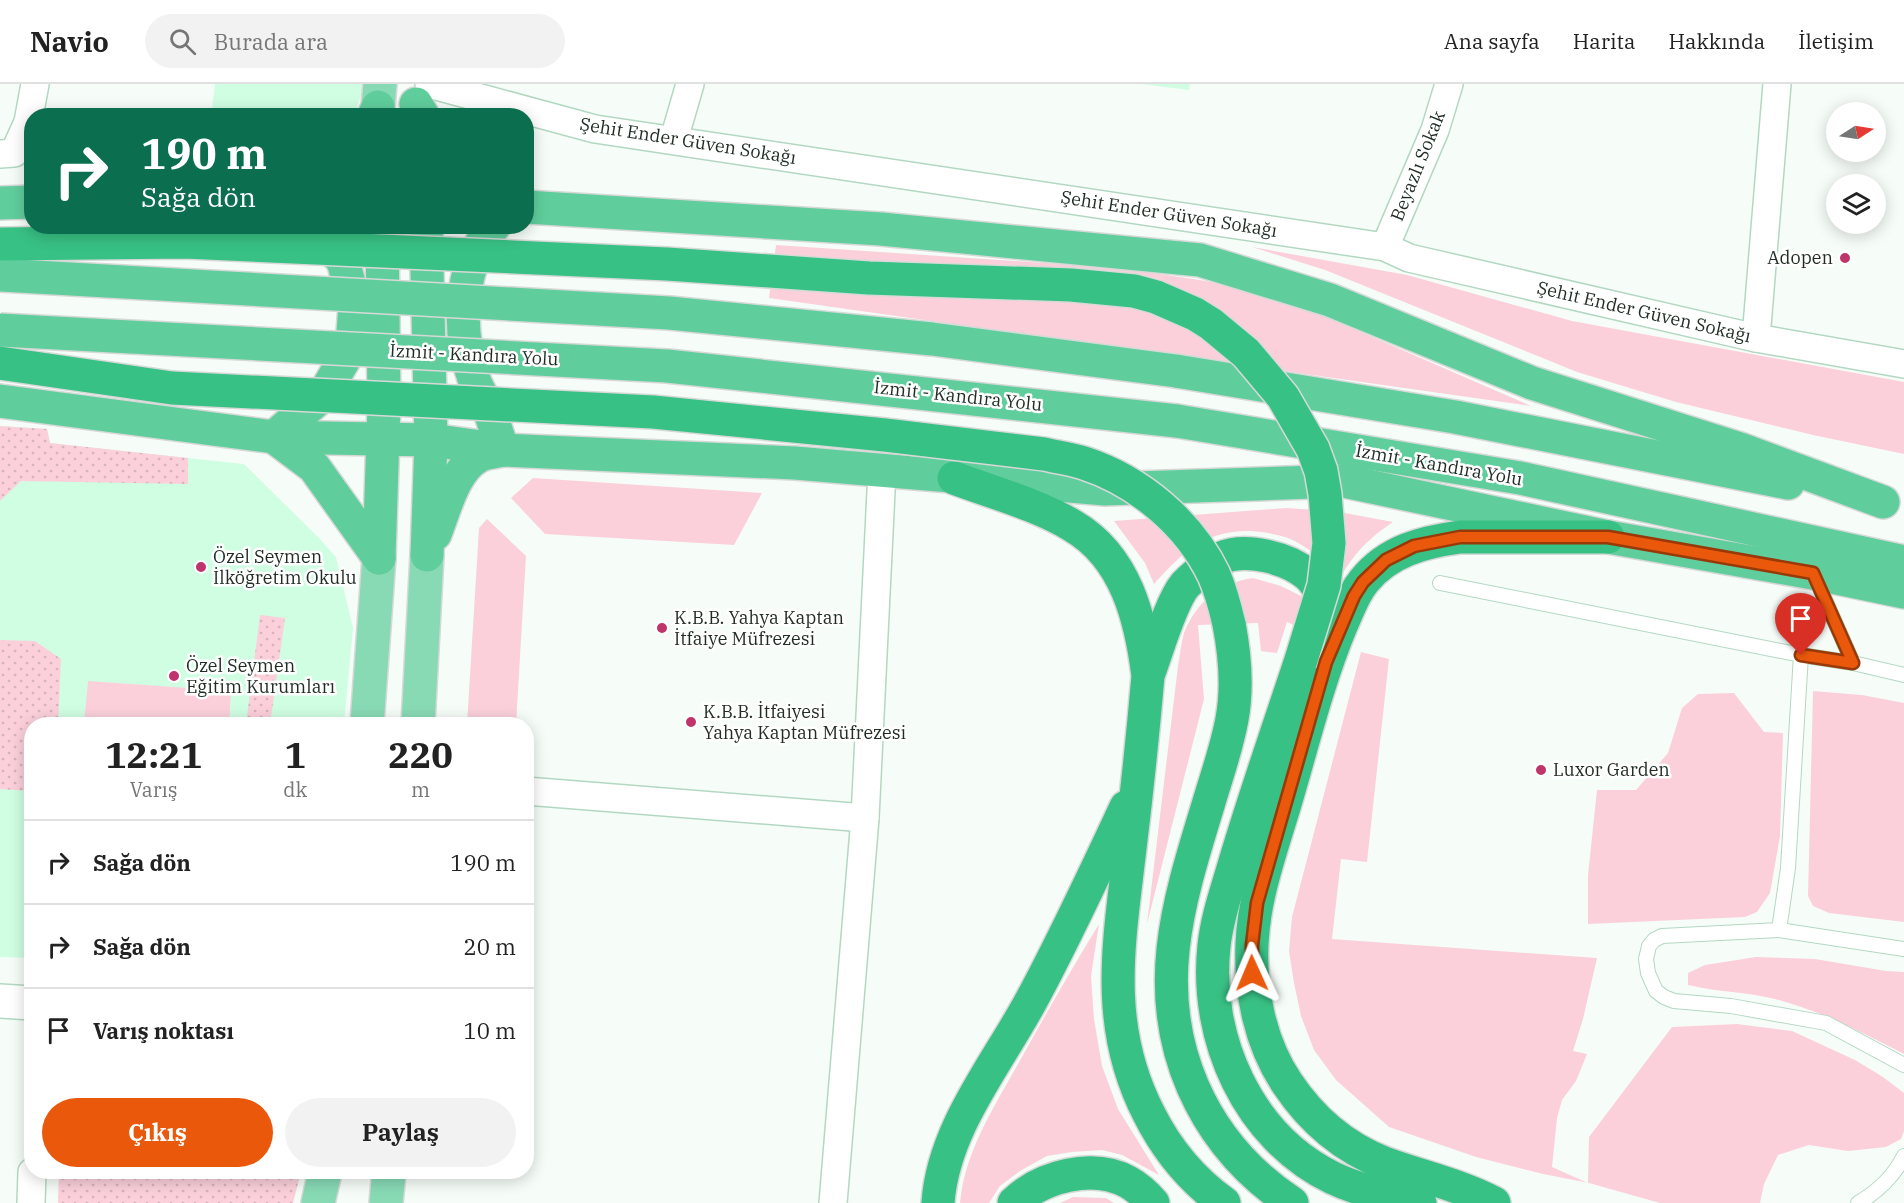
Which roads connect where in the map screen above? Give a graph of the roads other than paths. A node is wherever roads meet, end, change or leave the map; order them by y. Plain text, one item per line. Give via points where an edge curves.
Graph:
1 (35, 84) edge
2 (690, 84) edge
3 (1449, 84) edge
4 (1777, 84) edge
5 (421, 101) edge
6 (31, 108) edge
7 (464, 108) edge
8 (534, 119) edge
9 (24, 128) edge
10 (674, 140) junction
11 (7, 154) edge
12 (24, 202) edge
13 (0, 203) edge
14 (534, 207) edge
15 (320, 234) edge
16 (382, 234) edge
17 (426, 234) edge
18 (487, 234) edge
19 (0, 244) edge
20 (1385, 247) junction
21 (0, 275) edge
22 (0, 330) edge
23 (1756, 338) junction
24 (0, 363) edge
25 (1904, 364) edge
26 (0, 400) edge
27 (274, 437) junction
28 (382, 439) junction
29 (431, 440) junction
30 (503, 450) junction
31 (882, 471) junction
32 (954, 478) junction
33 (1893, 504) edge
34 (1608, 537) junction
35 (427, 555) junction
36 (379, 558) junction
37 (1904, 562) edge
38 (1813, 573) junction
39 (1440, 583) dead end
40 (1904, 592) edge
41 (1801, 655) junction
42 (1313, 663) junction
43 (1853, 663) junction
44 (1904, 675) edge
45 (1148, 676) junction
46 (368, 717) edge
47 (418, 717) edge
48 (1138, 781) junction
49 (534, 792) edge
50 (865, 818) junction
51 (1779, 930) junction
52 (1904, 949) edge
53 (0, 1001) edge
54 (24, 1002) edge
55 (1904, 1065) edge
56 (1904, 1156) edge
57 (32, 1179) edge
58 (323, 1179) edge
59 (388, 1179) edge
60 (31, 1203) edge
61 (318, 1203) edge
62 (386, 1203) edge
63 (833, 1203) edge
64 (938, 1203) edge
65 (1014, 1203) edge
66 (1153, 1203) edge
67 (1224, 1203) edge
68 (1292, 1203) edge
69 (1420, 1203) edge
70 (1494, 1203) edge
71 (1858, 1203) edge

1 - 6 street
2 - 10 street
3 - 20 street, Beyazlı Sokak via 1435,130
4 - 23 street
5 - 7 street, Şehit Ender Güven Sokağı
8 - 10 street, Şehit Ender Güven Sokağı
9 - 11 street
10 - 20 street, Şehit Ender Güven Sokağı
12 - 13 highway
14 - 33 highway via 881,229 1200,260 1330,300 1532,383 1743,450
15 - 27 highway via 343,261 355,305 352,346 324,394
16 - 28 highway
17 - 29 highway
18 - 30 highway via 465,286 463,336 475,382
19 - 42 highway, bridge via 185,242 655,263 869,278 1071,285 1156,297 1203,319 1246,354 1283,397 1313,449 1325,494 1329,543
20 - 23 street, Şehit Ender Güven Sokağı via 1409,258
21 - 33 highway, bridge via 669,313 932,339 1176,370 1455,417
22 - 37 highway, İzmit - Kandıra Yolu, bridge via 667,366 1177,421 1520,478
23 - 25 street, Şehit Ender Güven Sokağı
24 - 68 highway, bridge via 172,388 653,412 885,435 1055,456 1084,463 1141,491 1190,536 1214,575 1234,650 1232,717 1178,915 1171,964 1175,1032 1188,1074 1228,1148
26 - 27 highway
27 - 28 highway
27 - 36 highway via 314,467
28 - 29 highway
28 - 36 highway
29 - 30 highway
29 - 35 highway
30 - 31 highway via 795,463
30 - 35 highway via 480,455 466,467 453,488
31 - 32 highway
31 - 50 street
32 - 34 highway via 1105,489 1344,481
32 - 45 highway via 1056,516 1102,549 1128,591 1143,637
34 - 38 highway
34 - 42 highway via 1460,537 1399,552 1363,582
35 - 47 main road
36 - 46 main road
38 - 40 highway
38 - 43 lane
39 - 41 lane
41 - 43 lane
41 - 51 lane via 1788,868
42 - 45 highway via 1329,620 1312,580 1271,557 1238,553 1202,569 1183,588
42 - 69 highway via 1242,837 1221,910 1212,964 1217,1019 1240,1088 1291,1152 1348,1185
42 - 70 highway via 1254,918 1253,980 1263,1031 1290,1088 1313,1117 1338,1138 1384,1163 1468,1190
43 - 44 lane
45 - 48 highway
48 - 64 highway via 1033,999 952,1140 939,1184
48 - 67 highway via 1117,974 1122,1043 1134,1085 1158,1132 1187,1171
49 - 50 street
50 - 63 street
51 - 52 lane
51 - 55 lane via 1662,936 1649,946 1647,973 1656,991 1674,1001 1731,1006 1826,1023
53 - 54 street
56 - 71 lane via 1874,1193
57 - 60 street
58 - 61 main road
59 - 62 main road
65 - 66 highway via 1045,1183 1090,1173 1127,1181

